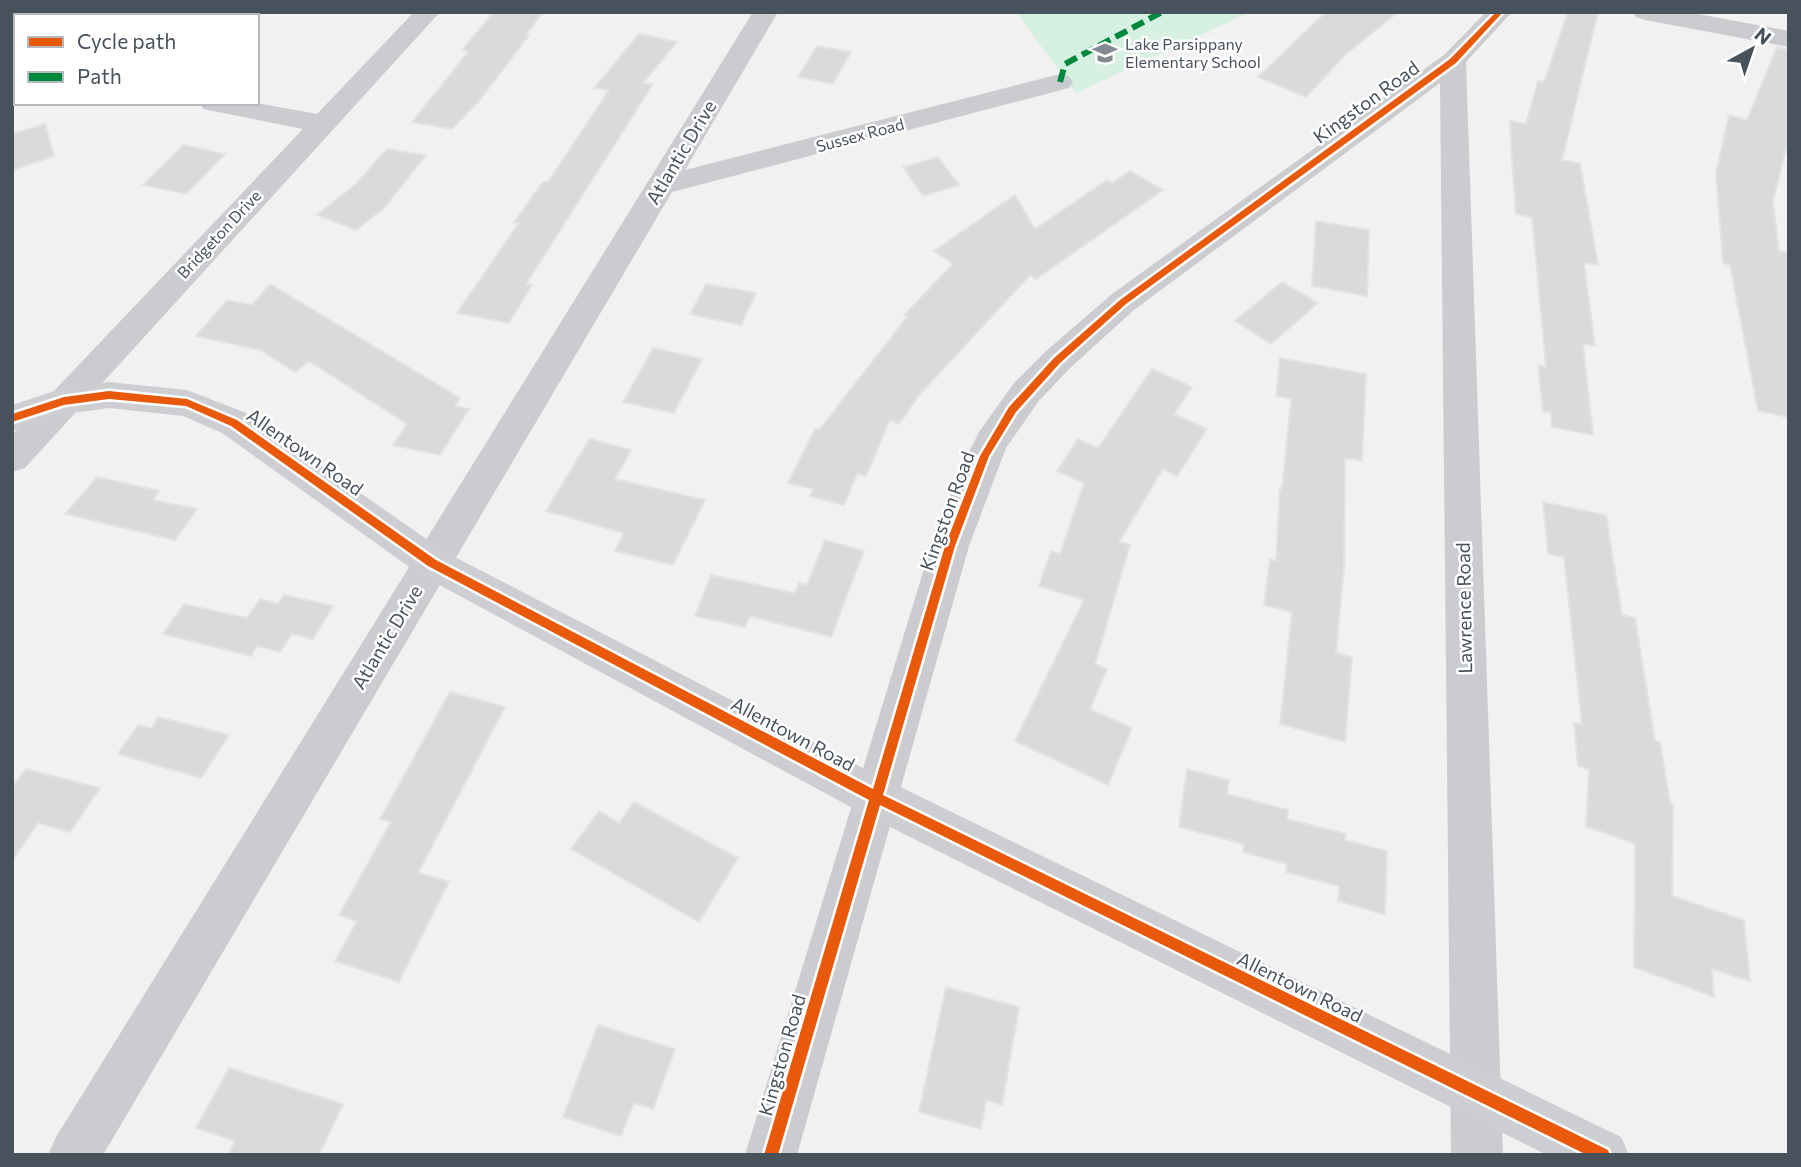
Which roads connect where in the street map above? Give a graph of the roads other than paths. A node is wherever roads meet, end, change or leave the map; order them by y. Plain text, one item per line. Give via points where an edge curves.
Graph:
1 (428, 12) edge
2 (766, 12) edge
3 (1500, 12) edge
4 (1645, 12) edge
5 (1789, 38) edge
6 (1452, 61) junction
7 (1060, 82) dead end
8 (223, 105) edge
9 (322, 124) junction
10 (660, 186) junction
11 (64, 401) junction
12 (12, 418) edge
13 (12, 458) edge
14 (432, 563) junction
15 (875, 797) junction
16 (1475, 1093) junction
17 (74, 1155) edge
18 (771, 1155) edge
19 (1477, 1155) edge
20 (1603, 1155) edge

1 - 9 street, Bridgeton Drive
2 - 10 street, Atlantic Drive
3 - 6 street, Kingston Road
4 - 5 street
6 - 15 street, Kingston Road via 1123,302 1065,353 1008,417 980,465 950,546
6 - 16 street, Lawrence Road
7 - 10 street, Sussex Road
8 - 9 street
9 - 11 street, Bridgeton Drive
10 - 14 street, Atlantic Drive
11 - 12 street, Allentown Road
11 - 13 street, Bridgeton Drive
11 - 14 street, Allentown Road via 140,396 187,403 234,423
14 - 15 street, Allentown Road
14 - 17 street, Atlantic Drive
15 - 16 street, Allentown Road
15 - 18 street, Kingston Road
16 - 19 street, Lawrence Road
16 - 20 street, Allentown Road

